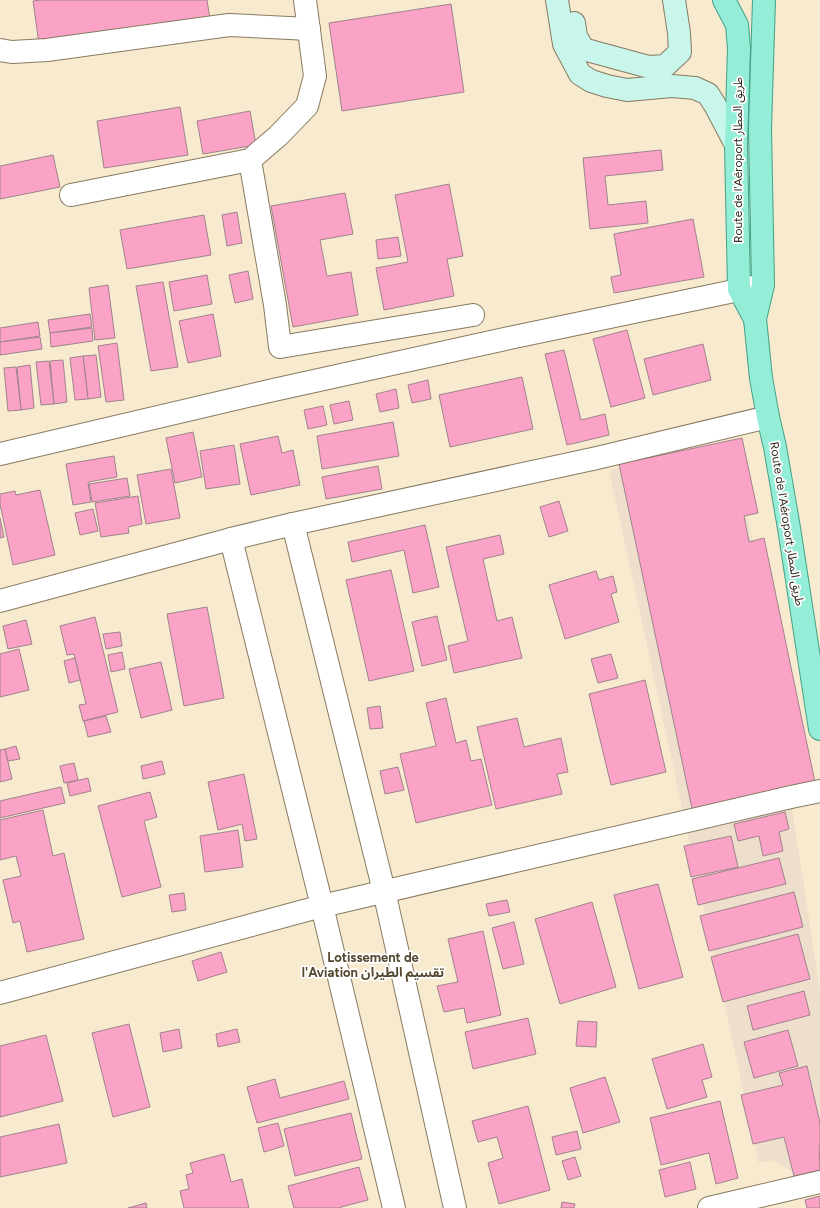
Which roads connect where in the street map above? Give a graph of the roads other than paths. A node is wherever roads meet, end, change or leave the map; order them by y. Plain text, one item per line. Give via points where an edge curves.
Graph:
1 (305, 0) edge
2 (557, 0) edge
3 (572, 0) edge
4 (674, 0) edge
5 (724, 0) edge
6 (764, 0) edge
7 (309, 29) junction
8 (0, 50) edge
9 (736, 145) junction
10 (250, 160) junction
11 (71, 195) dead end
12 (763, 285) junction
13 (739, 289) junction
14 (473, 315) dead end
15 (755, 319) junction
16 (768, 417) junction
17 (0, 454) edge
18 (293, 524) junction
19 (231, 539) junction
20 (0, 601) edge
21 (820, 729) edge
22 (820, 791) edge
23 (384, 891) junction
24 (322, 906) junction
25 (0, 993) edge
26 (820, 1182) edge
27 (394, 1208) edge
28 (456, 1208) edge
29 (709, 1208) edge

1 - 7 street
2 - 9 street via 564,44 580,74 591,82 627,90 672,86 695,88 708,94
3 - 4 street via 576,36 583,49 649,67 665,66 680,52
5 - 9 main road, Route de l'Aéroport طريق المطار via 737,25 739,48
6 - 12 main road, Route de l'Aéroport طريق المطار via 760,128
7 - 8 street via 229,25 47,50
7 - 10 street via 315,76 307,106
9 - 13 main road, Route de l'Aéroport طريق المطار
10 - 11 street
10 - 14 street via 280,347
12 - 13 street
12 - 15 main road, Route de l'Aéroport طريق المطار
13 - 15 main road, Route de l'Aéroport طريق المطار
13 - 17 street via 514,336
15 - 16 main road, Route de l'Aéroport طريق المطار
16 - 18 street via 597,458
16 - 21 main road, Route de l'Aéroport طريق المطار via 789,528
18 - 19 street
18 - 23 street
19 - 20 street
19 - 24 street
22 - 23 street
23 - 24 street
23 - 28 street
24 - 25 street
24 - 27 street
26 - 29 street

